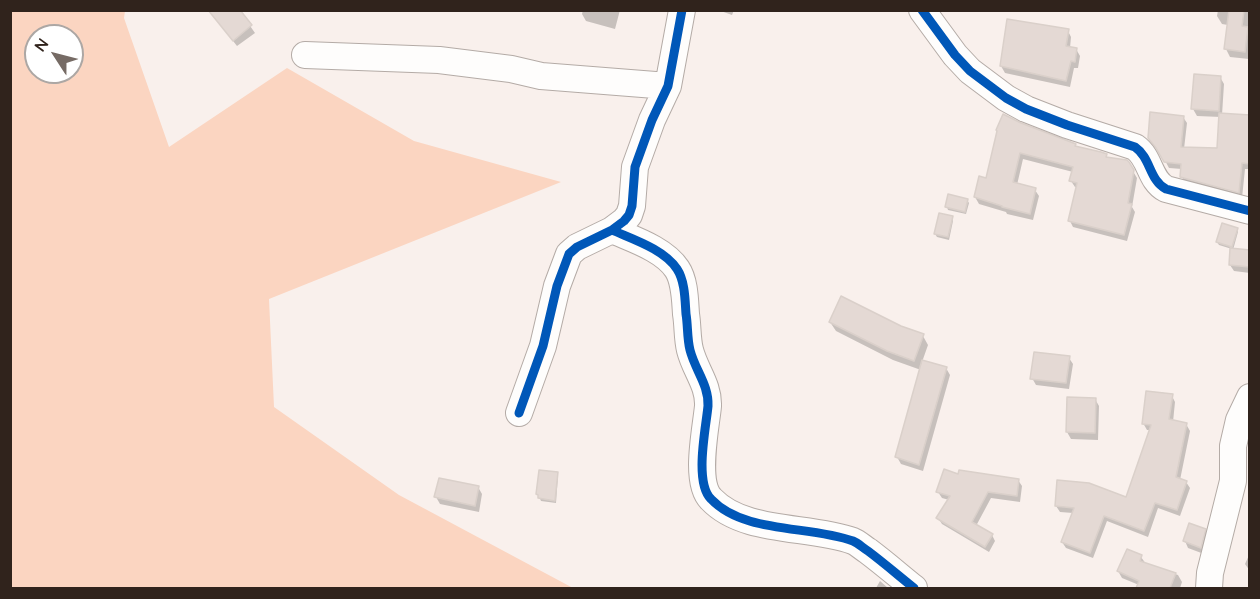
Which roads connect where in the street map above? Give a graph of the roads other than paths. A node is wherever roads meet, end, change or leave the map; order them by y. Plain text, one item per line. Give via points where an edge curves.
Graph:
1 (682, 10) edge
2 (922, 10) edge
3 (305, 55) dead end
4 (668, 86) junction
5 (1250, 211) edge
6 (612, 230) junction
7 (1250, 397) edge
8 (519, 413) dead end
9 (914, 588) edge
10 (1209, 588) edge

1 - 4 street
2 - 5 street via 970,71 1006,98 1067,125 1135,147 1142,152 1159,185 1166,189
3 - 4 street via 439,60 541,76
4 - 6 street via 635,167 629,215
6 - 8 street via 569,254
6 - 9 street via 665,256 678,270 690,349 707,390 703,480 709,498 732,515 755,523 854,542
7 - 10 street via 1233,446 1233,481

